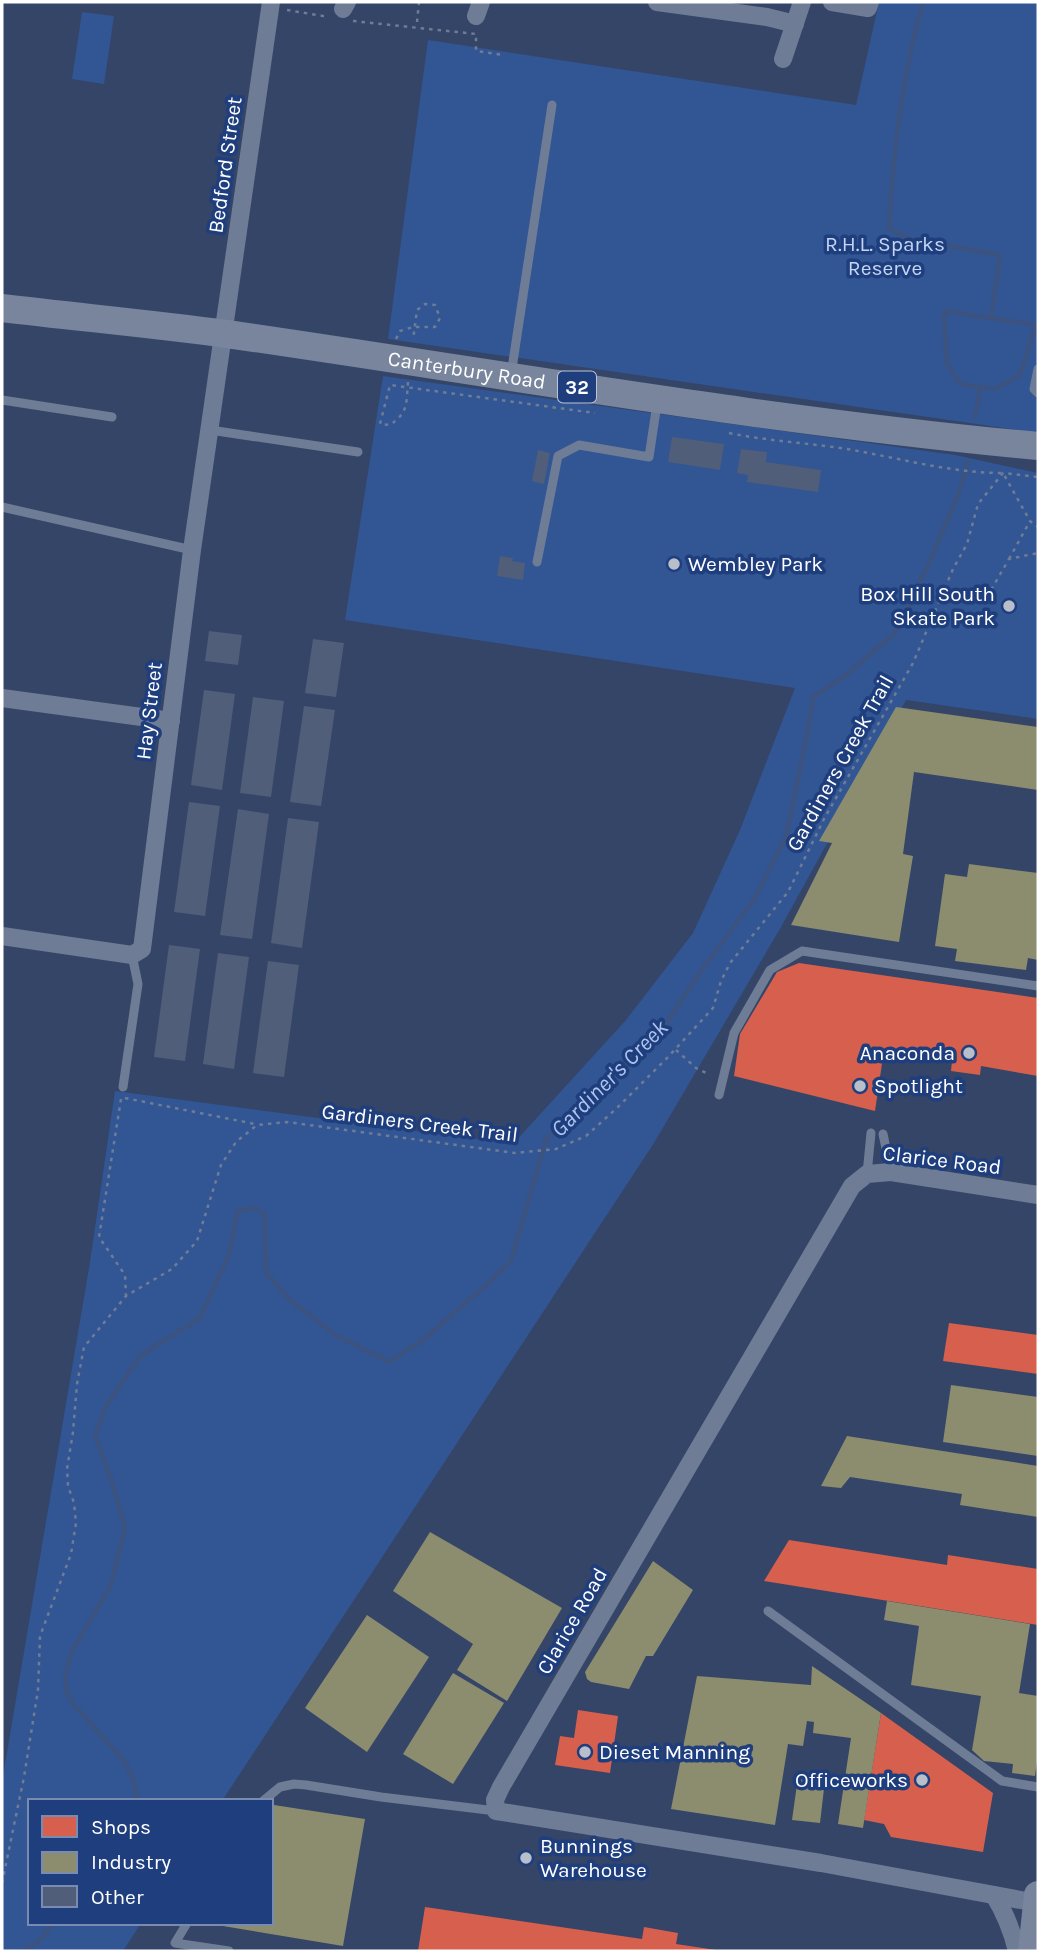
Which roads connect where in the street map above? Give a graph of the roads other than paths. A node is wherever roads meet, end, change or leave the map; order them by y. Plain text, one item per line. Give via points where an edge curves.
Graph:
1 (660, 2) edge
2 (802, 2) edge
3 (832, 2) edge
4 (870, 2) edge
5 (270, 5) edge
6 (795, 24) junction
7 (783, 59) dead end
8 (552, 105) dead end
9 (2, 308) edge
10 (224, 334) junction
11 (1038, 369) edge
12 (511, 377) junction
13 (1038, 393) edge
14 (659, 399) junction
15 (2, 400) edge
16 (111, 417) dead end
17 (209, 430) junction
18 (930, 436) junction
19 (1038, 446) edge
20 (358, 452) dead end
21 (1038, 458) edge
22 (2, 507) edge
23 (192, 550) junction
24 (537, 562) dead end
25 (2, 698) edge
26 (171, 721) junction
27 (2, 936) edge
28 (132, 955) junction
29 (1038, 986) edge
30 (123, 1087) dead end
31 (719, 1095) dead end
32 (871, 1133) dead end
33 (883, 1134) dead end
34 (891, 1172) junction
35 (867, 1174) junction
36 (1038, 1195) edge
37 (768, 1611) dead end
38 (1038, 1787) edge
39 (265, 1799) edge
40 (496, 1811) junction
41 (994, 1895) junction
42 (1038, 1899) edge
43 (186, 1925) edge
44 (229, 1951) edge
45 (1017, 1951) edge
46 (1032, 1951) edge

1 - 6 street
2 - 6 street
3 - 4 street via 868,8
5 - 10 street, Bedford Street
6 - 7 street
8 - 12 lane
9 - 10 main road, Canterbury Road / 32
10 - 12 main road, Canterbury Road / 32
10 - 17 street, Hay Street
11 - 13 lane via 1034,388
12 - 14 main road, Canterbury Road / 32
14 - 18 main road, Canterbury Road / 32
14 - 24 lane via 649,457 579,445 558,456
15 - 16 lane
17 - 20 lane
17 - 23 street, Hay Street
18 - 19 main road, Canterbury Road / 32
18 - 21 main road, Canterbury Road / 32
22 - 23 lane
23 - 26 street, Hay Street
25 - 26 street
26 - 28 street, Hay Street via 142,949
27 - 28 street
28 - 30 lane via 138,984
29 - 31 lane via 802,951 770,970 734,1033
32 - 35 lane
33 - 34 lane
34 - 35 street, Clarice Road
34 - 36 street, Clarice Road
35 - 40 street, Clarice Road via 852,1186 501,1787
37 - 38 lane via 1002,1781
39 - 40 lane via 280,1787 294,1784
40 - 41 street
41 - 42 street
41 - 45 street
42 - 46 main road
43 - 44 lane via 175,1943

